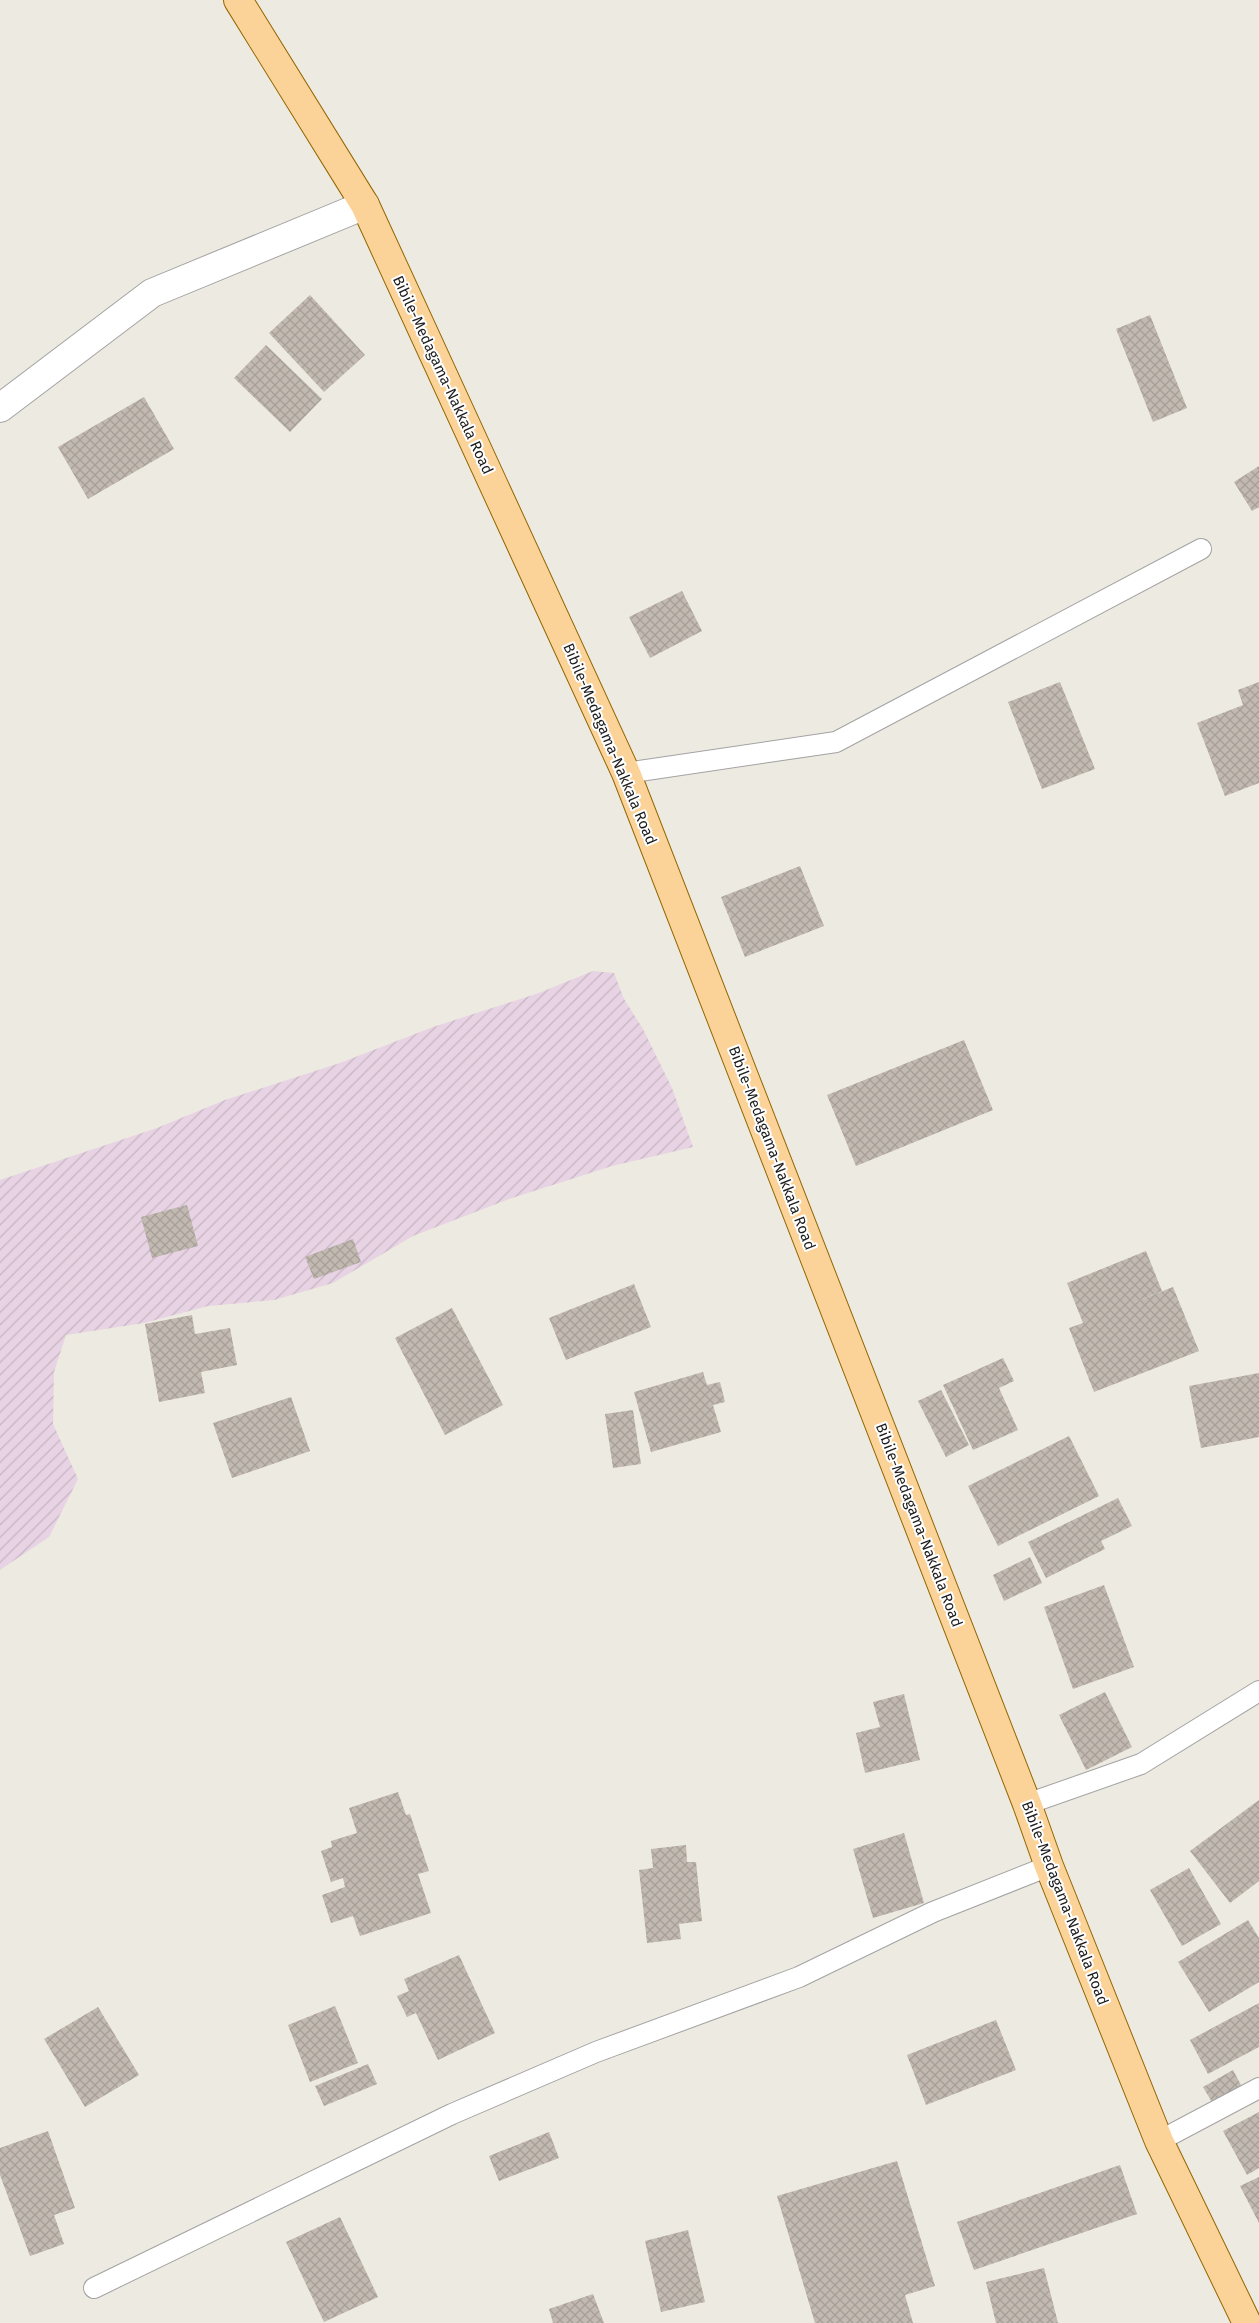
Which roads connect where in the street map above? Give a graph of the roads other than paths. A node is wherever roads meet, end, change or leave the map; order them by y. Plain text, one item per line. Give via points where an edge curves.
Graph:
1 (238, 0) edge
2 (365, 205) junction
3 (0, 408) edge
4 (1200, 549) dead end
5 (626, 773) junction
6 (1259, 1691) edge
7 (1027, 1804) junction
8 (1049, 1866) junction
9 (1259, 2088) edge
10 (1159, 2141) junction
11 (94, 2288) dead end
12 (1247, 2323) edge

1 - 2 main road, Bibile-Medagama-Nakkala Road
2 - 3 street via 152,293
2 - 5 main road, Bibile-Medagama-Nakkala Road
4 - 5 lane via 836,742
5 - 7 main road, Bibile-Medagama-Nakkala Road
6 - 7 lane via 1141,1764
7 - 8 main road, Bibile-Medagama-Nakkala Road
8 - 10 main road, Bibile-Medagama-Nakkala Road
8 - 11 lane via 933,1912 799,1977 596,2052 452,2114
9 - 10 lane
10 - 12 main road, Bibile-Medagama-Nakkala Road

